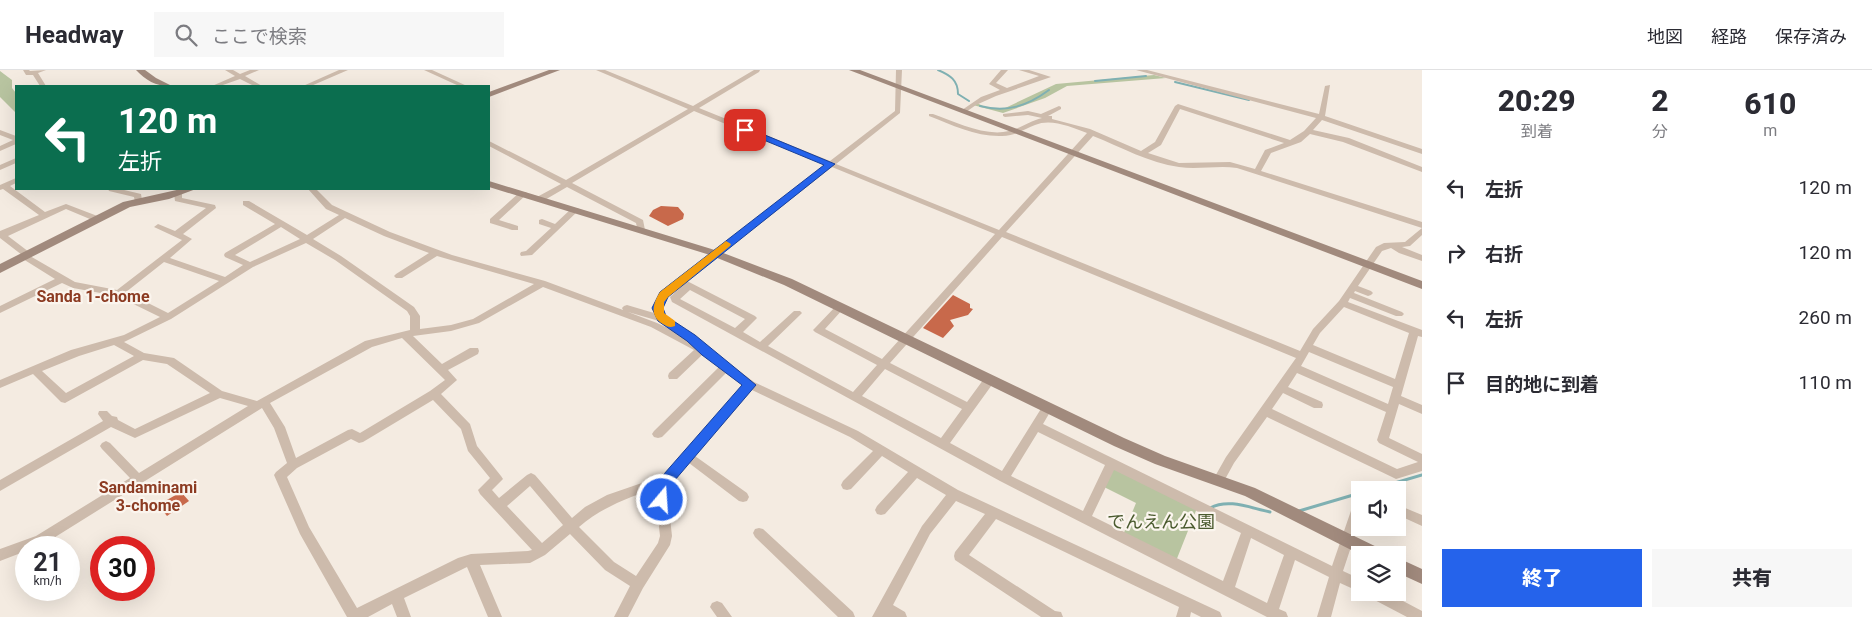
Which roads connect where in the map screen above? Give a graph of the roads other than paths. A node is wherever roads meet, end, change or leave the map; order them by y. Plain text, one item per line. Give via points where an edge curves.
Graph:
1 (26, 70) edge
2 (43, 70) edge
3 (140, 70) edge
4 (228, 70) edge
5 (256, 70) edge
6 (345, 70) edge
7 (427, 70) edge
8 (556, 70) edge
9 (599, 70) edge
10 (853, 70) edge
11 (899, 70) edge
12 (1005, 70) edge
13 (1022, 70) edge
14 (1139, 70) edge
15 (757, 71) edge
16 (34, 72) junction
17 (240, 76) junction
18 (42, 85) edge
19 (166, 85) edge
20 (218, 85) edge
21 (258, 85) edge
22 (308, 85) edge
23 (462, 85) edge
24 (1328, 86) dead end
25 (898, 87) junction
26 (1004, 89) junction
27 (490, 95) edge
28 (1059, 108) dead end
29 (693, 109) junction
30 (964, 111) junction
31 (932, 115) dead end
32 (1006, 115) dead end
33 (1042, 116) junction
34 (1320, 117) junction
35 (1059, 122) junction
36 (1015, 131) junction
37 (1308, 131) junction
38 (0, 132) edge
39 (1091, 133) junction
40 (15, 139) edge
41 (15, 140) edge
42 (490, 143) edge
43 (1291, 143) junction
44 (0, 150) edge
45 (1422, 152) edge
46 (1073, 153) junction
47 (1143, 153) junction
48 (15, 160) edge
49 (1422, 162) edge
50 (831, 164) junction
51 (1411, 166) junction
52 (0, 168) edge
53 (1422, 170) edge
54 (1257, 172) junction
55 (15, 180) edge
56 (568, 182) junction
57 (490, 184) edge
58 (2, 187) edge
59 (117, 190) edge
60 (188, 190) edge
61 (313, 190) edge
62 (135, 194) edge
63 (178, 194) junction
64 (523, 194) junction
65 (540, 200) junction
66 (246, 203) dead end
67 (575, 210) junction
68 (344, 215) junction
69 (45, 216) junction
70 (97, 219) junction
71 (542, 222) dead end
72 (280, 224) junction
73 (1422, 225) edge
74 (158, 227) dead end
75 (557, 227) junction
76 (515, 228) dead end
77 (641, 230) junction
78 (1422, 231) edge
79 (1000, 232) junction
80 (178, 233) junction
81 (2, 238) edge
82 (307, 239) junction
83 (1394, 246) junction
84 (436, 252) junction
85 (714, 253) junction
86 (524, 254) dead end
87 (26, 257) junction
88 (1422, 258) edge
89 (164, 259) junction
90 (250, 265) junction
91 (1368, 265) junction
92 (0, 270) edge
93 (399, 276) dead end
94 (62, 279) junction
95 (226, 280) junction
96 (542, 283) junction
97 (685, 284) junction
98 (1422, 285) edge
99 (119, 293) junction
100 (1368, 293) dead end
101 (1347, 295) junction
102 (594, 303) junction
103 (840, 307) junction
104 (0, 310) edge
105 (797, 313) dead end
106 (1399, 314) dead end
107 (168, 317) junction
108 (662, 319) junction
109 (409, 333) junction
110 (736, 333) junction
111 (1418, 333) edge
112 (906, 338) junction
113 (116, 342) junction
114 (761, 347) junction
115 (474, 351) dead end
116 (703, 351) junction
117 (1305, 352) junction
118 (142, 356) junction
119 (883, 365) junction
120 (726, 367) junction
121 (1295, 368) junction
122 (34, 369) junction
123 (440, 370) junction
124 (673, 376) dead end
125 (990, 380) junction
126 (0, 384) edge
127 (750, 385) junction
128 (1398, 385) junction
129 (1282, 388) junction
130 (219, 394) junction
131 (434, 394) junction
132 (854, 398) junction
133 (1394, 398) junction
134 (261, 404) junction
135 (1318, 405) dead end
136 (1048, 407) junction
137 (969, 408) junction
138 (1391, 410) junction
139 (1422, 410) edge
140 (1265, 411) junction
141 (1036, 426) junction
142 (658, 434) dead end
143 (942, 445) junction
144 (106, 446) dead end
145 (881, 450) junction
146 (687, 456) junction
147 (1422, 459) edge
148 (1112, 463) junction
149 (293, 465) junction
150 (1422, 466) edge
151 (915, 472) junction
152 (669, 478) junction
153 (1004, 478) junction
154 (138, 479) junction
155 (1219, 480) junction
156 (847, 485) dead end
157 (0, 486) edge
158 (954, 494) junction
159 (743, 497) dead end
160 (498, 506) junction
161 (886, 508) dead end
162 (992, 512) junction
163 (1406, 514) edge
164 (1084, 519) junction
165 (1422, 521) edge
166 (571, 527) junction
167 (1351, 528) edge
168 (1248, 530) junction
169 (759, 533) dead end
170 (1347, 540) junction
171 (1359, 546) edge
172 (542, 551) junction
173 (1291, 552) junction
174 (0, 555) edge
175 (472, 560) junction
176 (1406, 570) edge
177 (1336, 574) junction
178 (1422, 577) edge
179 (1351, 582) edge
180 (638, 584) junction
181 (1226, 590) junction
182 (396, 596) junction
183 (1390, 601) edge
184 (1185, 610) edge
185 (882, 612) edge
186 (1276, 615) edge
187 (355, 617) edge
188 (404, 617) edge
189 (495, 617) edge
190 (621, 617) edge
191 (848, 617) edge
192 (900, 617) edge
193 (1056, 617) edge
194 (1215, 617) edge
195 (1324, 617) edge
196 (1421, 617) edge

1 - 16 street via 28,74
2 - 16 street
3 - 19 street
4 - 17 street
5 - 17 street
6 - 22 street
7 - 23 street
8 - 27 street
9 - 29 street
10 - 25 street
11 - 25 street
12 - 26 street via 992,84
13 - 26 street via 1048,77
14 - 34 street
15 - 29 street
16 - 18 street
17 - 20 street
17 - 21 street
24 - 34 street
25 - 30 street
25 - 50 street via 898,112
26 - 30 street via 989,94
28 - 33 street
29 - 50 street
29 - 56 street
30 - 36 street
31 - 36 street via 972,130 993,134
32 - 33 street via 1028,113
33 - 35 street
34 - 37 street
34 - 45 street
35 - 36 street via 1036,121
35 - 39 street
36 - 46 street
37 - 43 street
37 - 51 street via 1346,140
38 - 40 street
39 - 46 street
39 - 47 street
41 - 44 street
42 - 56 street
43 - 47 street via 1178,106 1158,143
43 - 54 street via 1268,152
46 - 79 street
46 - 91 street
47 - 54 street via 1180,166 1230,164
48 - 52 street
49 - 51 street
50 - 79 street
50 - 85 street
51 - 53 street
54 - 73 street
55 - 58 street
56 - 65 street
56 - 77 street via 640,222
57 - 64 street
58 - 69 street
59 - 62 street
60 - 63 street
61 - 68 street via 329,207
62 - 63 street
62 - 70 street
63 - 80 street via 178,199 212,206
64 - 65 street
64 - 76 street via 493,222
65 - 67 street
66 - 72 street
67 - 75 street
67 - 77 street
68 - 82 street
68 - 84 street
69 - 70 street via 66,206
69 - 81 street
70 - 87 street
71 - 75 street
72 - 82 street
72 - 90 street via 228,255
74 - 80 street
75 - 86 street
77 - 85 street
78 - 83 street via 1407,244
79 - 112 street
79 - 117 street
80 - 89 street via 188,239
81 - 87 street
82 - 90 street
82 - 109 street via 411,309 415,316
83 - 88 street
83 - 91 street via 1379,249
84 - 93 street
84 - 96 street
85 - 97 street
85 - 103 street
87 - 92 street
87 - 94 street via 57,273
89 - 95 street
89 - 99 street
90 - 95 street
91 - 98 street
91 - 101 street
94 - 99 street via 73,285
94 - 104 street
95 - 107 street
96 - 102 street
96 - 109 street via 476,321
97 - 108 street via 664,294 657,308
97 - 110 street via 675,300
97 - 110 street via 752,318
99 - 107 street
100 - 101 street
101 - 106 street
101 - 111 street
101 - 117 street via 1316,331
102 - 108 street
102 - 116 street via 654,325
103 - 112 street
103 - 119 street via 818,330
105 - 114 street
107 - 113 street
108 - 116 street via 691,338
109 - 123 street
109 - 134 street via 369,344
110 - 114 street
111 - 128 street
112 - 119 street
112 - 125 street
113 - 118 street
113 - 122 street
114 - 132 street
115 - 123 street
116 - 120 street
116 - 124 street
117 - 121 street
117 - 128 street
118 - 122 street via 65,399
118 - 130 street via 170,361
119 - 132 street
119 - 137 street
120 - 127 street
120 - 142 street
121 - 129 street
121 - 138 street
122 - 126 street
123 - 131 street via 452,380
125 - 136 street
125 - 137 street
127 - 145 street
127 - 146 street
128 - 133 street
129 - 135 street
129 - 140 street
130 - 134 street
130 - 157 street via 135,434 108,417
131 - 149 street via 359,439 352,433
131 - 160 street via 466,428 472,448 497,479 484,490
132 - 143 street
133 - 138 street
133 - 139 street
134 - 149 street via 279,427
134 - 154 street
136 - 141 street
136 - 155 street via 1142,453
137 - 143 street
138 - 147 street via 1383,440
140 - 150 street via 1313,431 1396,474
140 - 155 street
141 - 148 street
141 - 153 street
143 - 153 street
144 - 154 street
145 - 151 street
145 - 156 street
146 - 152 street
146 - 159 street
148 - 164 street
148 - 168 street
149 - 187 street via 276,477
151 - 158 street
151 - 161 street
152 - 166 street via 610,499
152 - 180 street via 662,500 664,545
153 - 164 street
154 - 174 street via 40,540
155 - 170 street
158 - 162 street
158 - 185 street via 926,530
160 - 166 street via 531,478
160 - 172 street
162 - 184 street
162 - 193 street via 960,556
163 - 165 street
164 - 181 street
166 - 172 street
166 - 180 street via 599,557
167 - 170 street
168 - 173 street
168 - 181 street
169 - 191 street
170 - 171 street
170 - 177 street
172 - 175 street via 530,557
173 - 177 street
173 - 186 street
175 - 182 street
175 - 189 street
176 - 178 street
177 - 179 street
177 - 195 street
180 - 190 street
181 - 186 street
182 - 187 street
182 - 188 street
183 - 196 street
184 - 194 street
185 - 192 street

